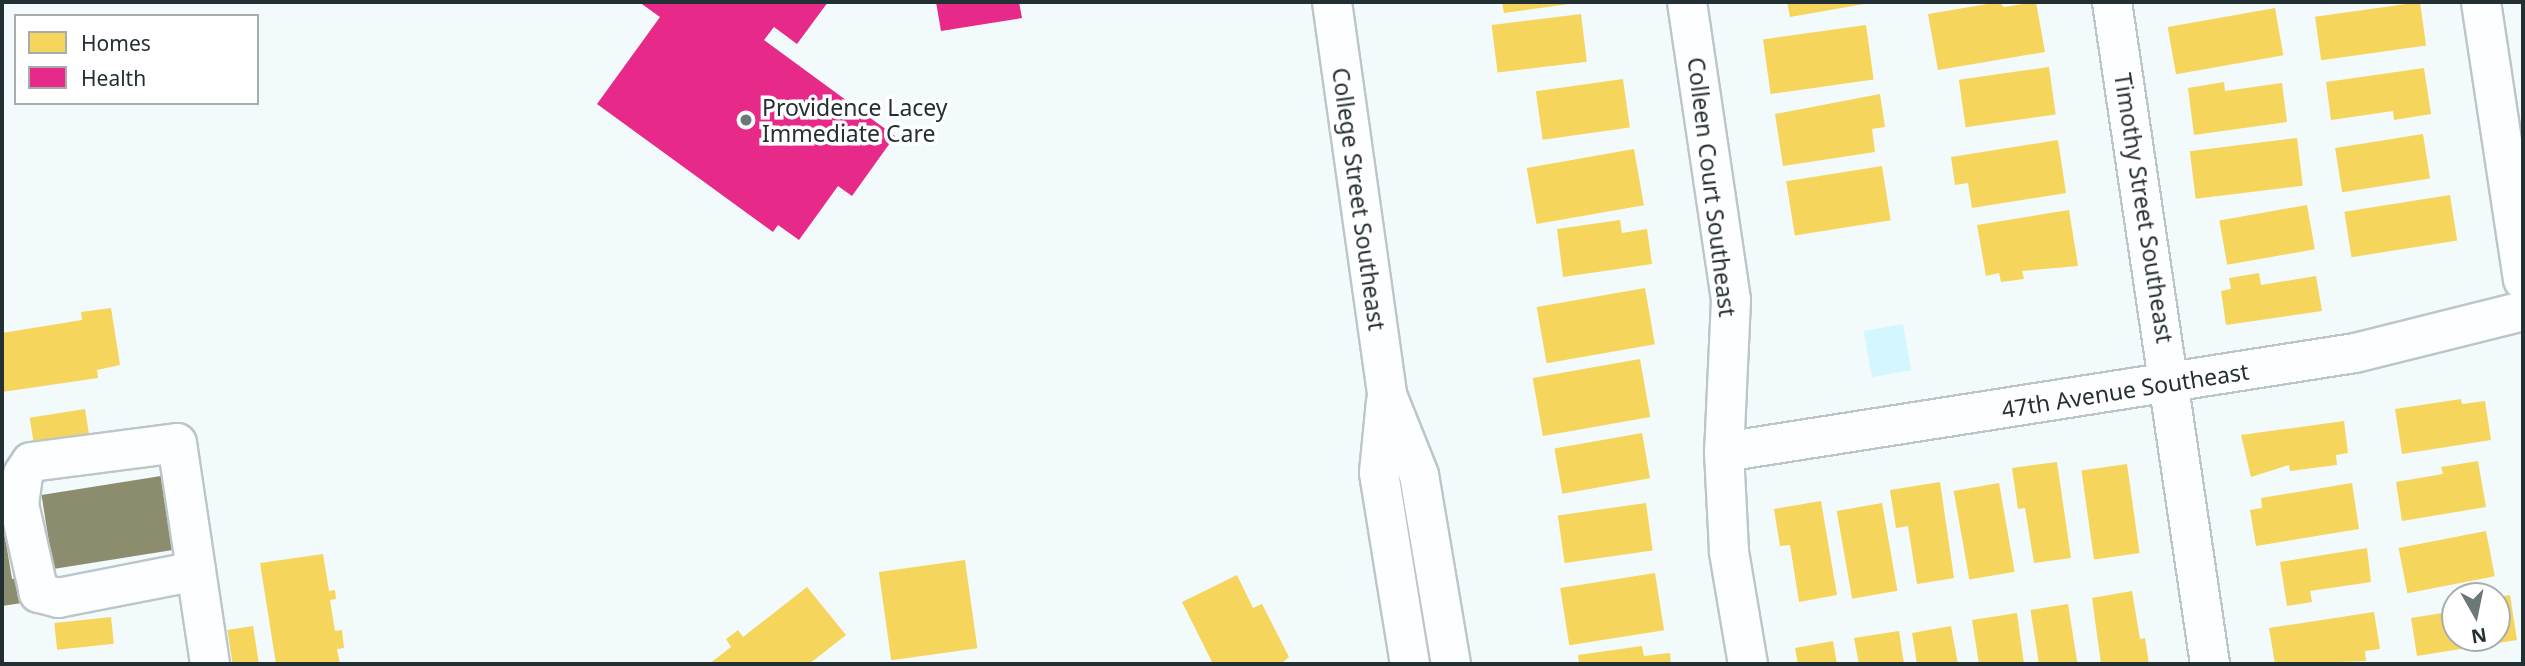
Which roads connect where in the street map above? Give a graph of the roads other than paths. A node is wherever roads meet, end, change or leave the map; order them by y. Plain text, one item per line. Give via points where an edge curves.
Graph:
1 (1332, 2) edge
2 (1687, 2) edge
3 (2112, 2) edge
4 (2481, 2) edge
5 (2523, 280) edge
6 (2523, 311) edge
7 (2171, 383) junction
8 (1387, 395) junction
9 (1724, 452) junction
10 (196, 571) junction
11 (210, 664) edge
12 (1410, 664) edge
13 (1451, 664) edge
14 (1748, 664) edge
15 (2210, 664) edge

1 - 8 street, College Street Southeast
2 - 9 street, Colleen Court Southeast via 1731,300
3 - 7 street, Timothy Street Southeast
4 - 5 street
6 - 7 street, 47th Avenue Southeast via 2355,353
7 - 9 street, 47th Avenue Southeast
7 - 15 street, Timothy Street Southeast via 2192,560
8 - 12 street, College Street Southeast via 1379,473
8 - 13 street, College Street Southeast via 1419,475
9 - 14 street, Colleen Court Southeast via 1729,552
10 - 10 street via 177,443 31,461 23,474 19,504 39,593 59,598
10 - 11 street

